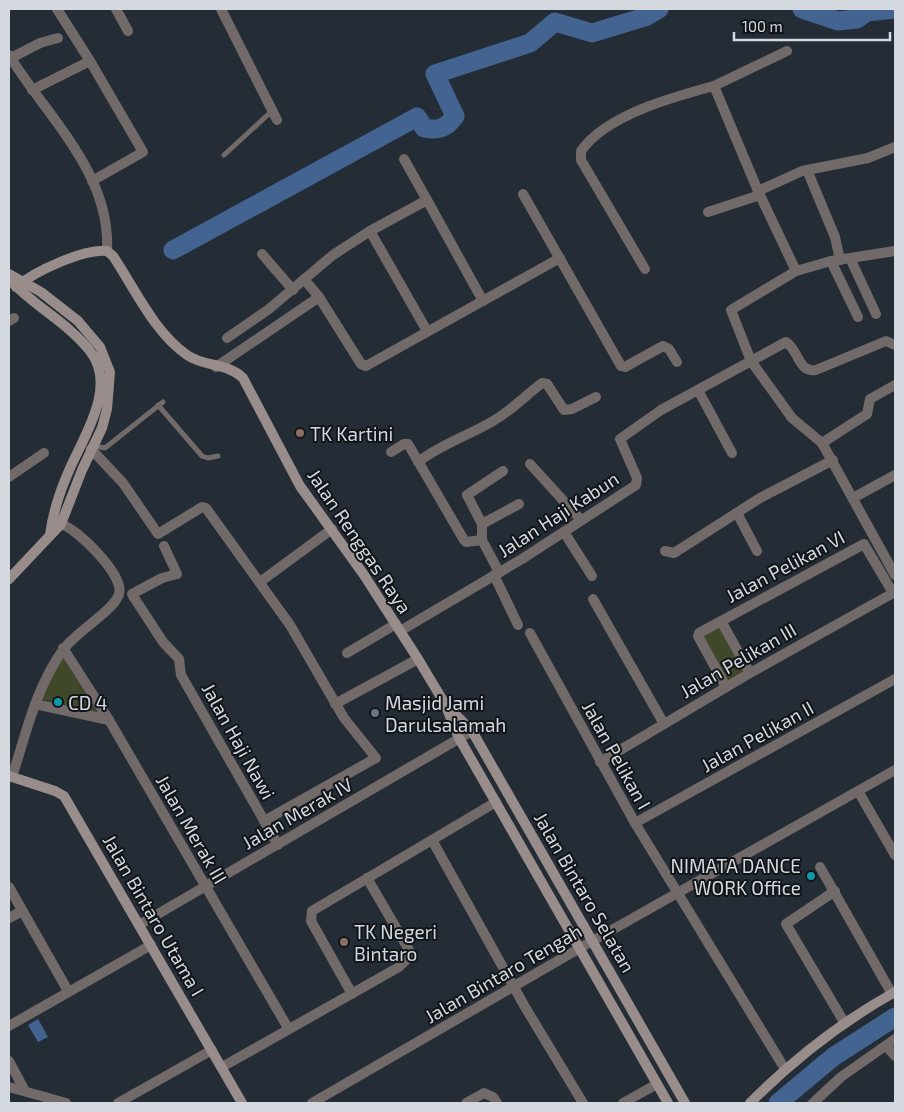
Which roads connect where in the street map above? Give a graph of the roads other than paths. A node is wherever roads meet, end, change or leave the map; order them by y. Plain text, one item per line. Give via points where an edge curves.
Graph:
1 (57, 9) edge
2 (116, 9) edge
3 (221, 9) edge
4 (128, 31) dead end
5 (58, 38) dead end
6 (787, 51) dead end
7 (10, 57) edge
8 (90, 61) junction
9 (714, 86) junction
10 (32, 90) junction
11 (274, 115) joint
12 (895, 147) edge
13 (224, 155) dead end
14 (404, 158) dead end
15 (807, 170) junction
16 (92, 181) junction
17 (759, 193) junction
18 (523, 194) dead end
19 (427, 200) junction
20 (708, 212) dead end
21 (370, 231) junction
22 (107, 251) junction
23 (895, 251) edge
24 (262, 254) dead end
25 (560, 258) junction
26 (840, 260) junction
27 (646, 269) dead end
28 (796, 271) junction
29 (9, 274) edge
30 (304, 279) junction
31 (16, 282) edge
32 (293, 290) junction
33 (319, 297) junction
34 (483, 301) junction
35 (876, 314) dead end
36 (858, 317) dead end
37 (427, 331) junction
38 (227, 338) dead end
39 (895, 345) edge
40 (751, 361) junction
41 (677, 362) dead end
42 (216, 367) junction
43 (895, 385) edge
44 (698, 390) junction
45 (596, 397) dead end
46 (163, 402) dead end
47 (158, 404) junction
48 (822, 443) junction
49 (88, 449) junction
50 (391, 452) dead end
51 (44, 453) dead end
52 (732, 453) dead end
53 (218, 456) dead end
54 (833, 460) junction
55 (418, 462) junction
56 (530, 464) dead end
57 (503, 471) dead end
58 (895, 475) edge
59 (9, 477) edge
60 (853, 498) junction
61 (519, 504) dead end
62 (737, 513) junction
63 (581, 520) junction
64 (61, 524) junction
65 (482, 524) junction
66 (332, 529) junction
67 (564, 532) junction
68 (50, 535) junction
69 (482, 540) junction
70 (164, 546) dead end
71 (665, 551) dead end
72 (757, 551) dead end
73 (496, 574) junction
74 (895, 575) edge
75 (592, 576) dead end
76 (9, 579) edge
77 (260, 582) junction
78 (894, 592) edge
79 (593, 600) dead end
80 (721, 621) junction
81 (518, 624) dead end
82 (398, 628) junction
83 (530, 633) dead end
84 (64, 648) junction
85 (347, 653) dead end
86 (418, 658) junction
87 (750, 673) junction
88 (895, 679) edge
89 (726, 687) junction
90 (35, 704) junction
91 (335, 704) junction
92 (445, 704) junction
93 (109, 720) junction
94 (664, 724) junction
95 (472, 731) junction
96 (459, 738) junction
97 (600, 762) junction
98 (895, 770) edge
99 (10, 777) edge
100 (858, 791) junction
101 (496, 802) junction
102 (264, 821) junction
103 (635, 823) junction
104 (432, 840) junction
105 (278, 846) junction
106 (895, 855) edge
107 (820, 867) dead end
108 (367, 878) junction
109 (9, 887) edge
110 (206, 887) junction
111 (834, 891) junction
112 (677, 894) junction
113 (22, 911) junction
114 (9, 918) edge
115 (139, 924) junction
116 (593, 941) junction
117 (151, 945) junction
118 (580, 948) junction
119 (514, 987) junction
120 (68, 991) junction
121 (894, 993) edge
122 (352, 994) junction
123 (844, 1022) junction
124 (9, 1026) edge
125 (288, 1028) junction
126 (895, 1039) edge
127 (886, 1046) junction
128 (212, 1050) junction
129 (895, 1056) edge
130 (9, 1061) edge
131 (222, 1067) junction
132 (785, 1069) junction
133 (673, 1081) junction
134 (659, 1086) junction
135 (9, 1087) edge
136 (25, 1092) junction
137 (818, 1101) edge
138 (66, 1103) edge
139 (118, 1103) edge
140 (242, 1103) edge
141 (312, 1103) edge
142 (466, 1103) edge
143 (496, 1103) edge
144 (583, 1103) edge
145 (623, 1103) edge
146 (668, 1103) edge
147 (685, 1103) edge
148 (750, 1103) edge

1 - 8 street
2 - 4 street
3 - 11 street
5 - 7 street
6 - 9 street
7 - 10 street
8 - 10 street
8 - 16 street via 143,152
9 - 17 street
9 - 27 street via 633,113 602,130 581,151 581,160
10 - 16 street via 73,145
11 - 13 lane
12 - 15 street via 868,158
14 - 19 street
15 - 17 street
15 - 26 street via 835,237
16 - 22 street via 106,218
17 - 20 street
17 - 28 street
18 - 25 street
19 - 21 street
19 - 34 street
21 - 30 street
21 - 37 street
22 - 31 street via 96,251 61,262
22 - 42 street, Jalan Renggas Raya via 166,336 186,355
23 - 26 street
24 - 32 street
25 - 34 street
25 - 41 street via 621,366 625,367 663,346 669,348
26 - 28 street
26 - 35 street
26 - 36 street
28 - 40 street via 731,310
29 - 31 street
30 - 32 street
30 - 33 street
31 - 49 street via 79,338 99,365 102,378
32 - 38 street
33 - 37 street via 363,366
33 - 42 street
34 - 37 street
39 - 40 street, Jalan Haji Kabun via 886,341 812,371 804,368 786,342
40 - 44 street, Jalan Haji Kabun
40 - 48 street via 792,418
42 - 66 street, Jalan Renggas Raya via 237,372 243,378 300,486
43 - 48 street via 870,400 867,414
44 - 52 street
44 - 63 street, Jalan Haji Kabun via 621,437 638,482
45 - 55 street via 564,410 547,384 542,383 496,420
46 - 47 lane
47 - 49 lane via 119,439 105,448
47 - 53 lane via 202,456
48 - 54 street
49 - 64 street
49 - 68 street via 71,467 53,513
49 - 77 street via 123,483 158,534 204,507
50 - 55 street via 406,443
51 - 59 street
54 - 60 street
54 - 62 street
55 - 69 street via 465,541
56 - 63 street
57 - 65 street via 467,495
58 - 60 street
60 - 74 street
61 - 65 street
62 - 71 street via 674,553
62 - 72 street
63 - 67 street, Jalan Haji Kabun
64 - 68 street
64 - 84 street via 75,531 94,549 119,584 120,593 107,611 86,625
65 - 69 street
66 - 77 street
66 - 82 street, Jalan Renggas Raya
67 - 73 street, Jalan Haji Kabun
67 - 75 street
68 - 76 street
69 - 73 street
70 - 102 street, Jalan Haji Nawi via 177,574 132,594 163,642 179,658 181,675
73 - 81 street
73 - 82 street, Jalan Haji Kabun
77 - 91 street via 290,625
78 - 80 street, Jalan Pelikan VI via 864,544
78 - 87 street, Jalan Pelikan III
79 - 94 street
80 - 87 street
80 - 89 street, Jalan Pelikan VI via 698,636
82 - 85 street, Jalan Haji Kabun
82 - 86 street, Jalan Bintaro Selatan
83 - 97 street, Jalan Pelikan I
84 - 90 street via 46,677
84 - 93 street, Jalan Merak III
86 - 91 street
86 - 92 street, Jalan Bintaro Selatan
87 - 89 street, Jalan Pelikan III
88 - 103 street, Jalan Pelikan II
89 - 94 street, Jalan Pelikan III
90 - 93 street
90 - 99 street
91 - 102 street via 376,758
92 - 95 street, Jalan Bintaro Selatan
92 - 96 street, Jalan Bintaro Selatan
93 - 110 street, Jalan Merak III
94 - 97 street, Jalan Pelikan III
95 - 96 street, Jalan Merak IV
95 - 116 street, Jalan Bintaro Selatan
96 - 101 street, Jalan Bintaro Selatan
96 - 105 street, Jalan Merak IV
97 - 103 street, Jalan Pelikan I
98 - 100 street, Jalan Bintaro Tengah
99 - 115 street, Jalan Bintaro Utama I via 55,790 64,796
100 - 106 street
100 - 112 street, Jalan Bintaro Tengah
101 - 104 street
101 - 118 street, Jalan Bintaro Selatan
102 - 105 street, Jalan Haji Nawi
103 - 112 street, Jalan Pelikan I
104 - 108 street
104 - 119 street
105 - 110 street, Jalan Merak IV
107 - 111 street
108 - 122 street via 312,911 311,921
108 - 122 street via 409,950 407,959 399,967
109 - 113 street
110 - 115 street, Jalan Merak IV
110 - 125 street, Jalan Merak III
111 - 121 street
111 - 123 street via 786,924
112 - 116 street, Jalan Bintaro Tengah
112 - 132 street, Jalan Pelikan I
113 - 114 street
113 - 120 street
115 - 117 street, Jalan Bintaro Utama I
116 - 118 street, Jalan Bintaro Tengah
116 - 133 street, Jalan Bintaro Selatan
117 - 120 street
117 - 128 street, Jalan Bintaro Utama I
118 - 119 street, Jalan Bintaro Tengah
118 - 134 street, Jalan Bintaro Selatan
119 - 141 street, Jalan Bintaro Tengah
119 - 144 street
120 - 124 street
121 - 123 street
122 - 125 street
123 - 132 street
125 - 131 street
126 - 127 street
127 - 129 street
127 - 137 street via 841,1077
128 - 131 street, Jalan Bintaro Utama I
128 - 139 street
130 - 136 street
131 - 140 street, Jalan Bintaro Utama I
132 - 148 street
133 - 134 street
133 - 147 street, Jalan Bintaro Selatan
134 - 145 street
134 - 146 street, Jalan Bintaro Selatan
135 - 136 street
136 - 138 street
142 - 143 street via 484,1094 489,1094

